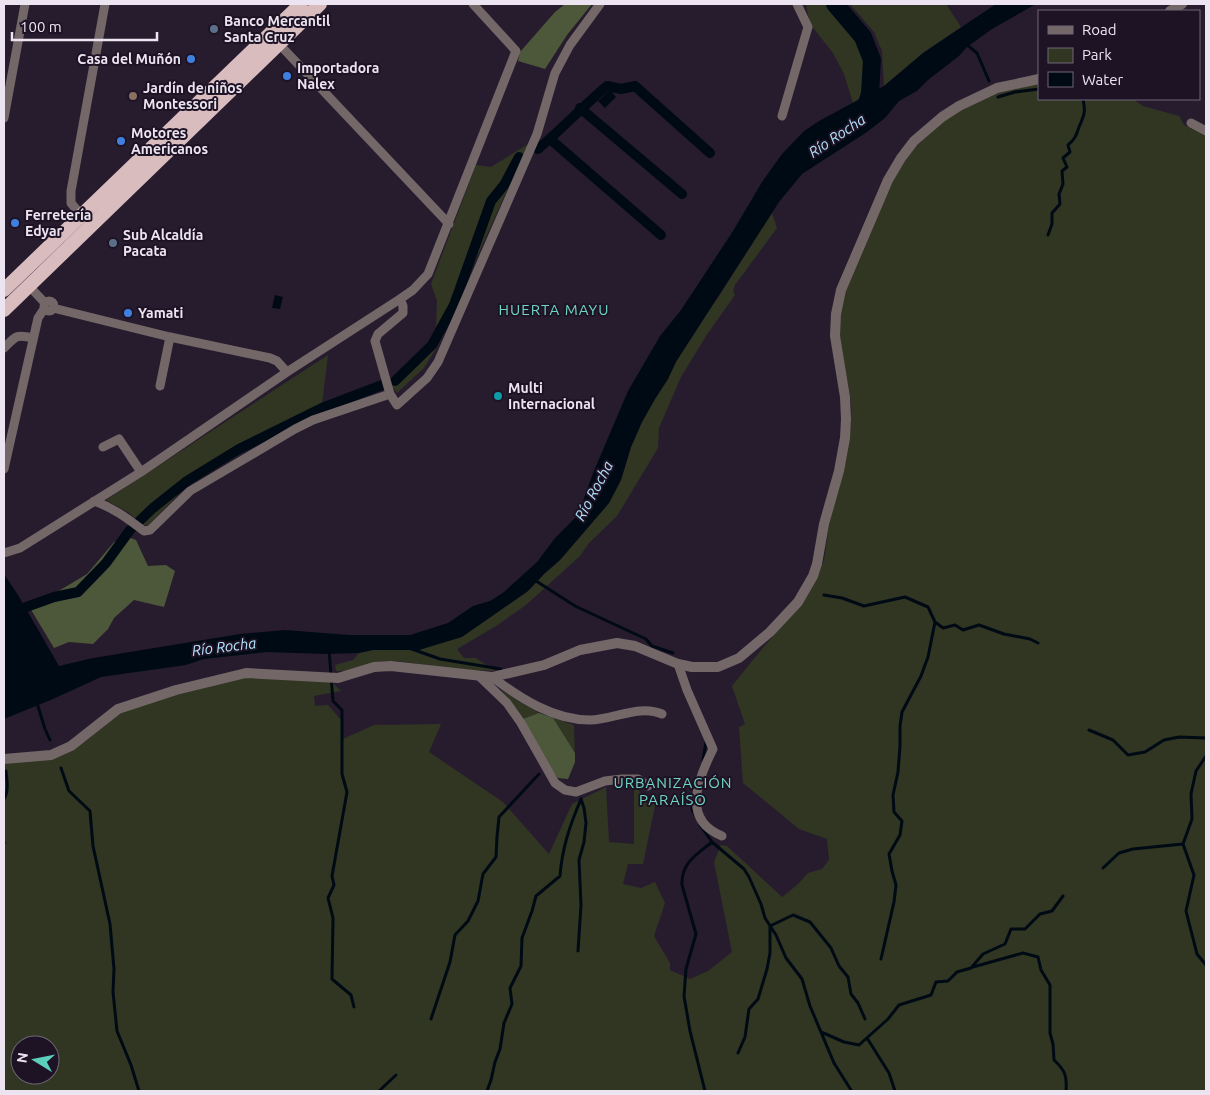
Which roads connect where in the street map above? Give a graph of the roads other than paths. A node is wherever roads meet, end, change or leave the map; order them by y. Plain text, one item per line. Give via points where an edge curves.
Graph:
1 (25, 4) edge
2 (105, 4) edge
3 (302, 4) edge
4 (320, 4) edge
5 (473, 4) edge
6 (600, 4) edge
7 (797, 4) edge
8 (279, 44) junction
9 (1038, 79) edge
10 (782, 116) dead end
11 (4, 118) edge
12 (1191, 123) dead end
13 (1206, 130) edge
14 (81, 215) junction
15 (449, 224) junction
16 (6, 284) edge
17 (29, 286) junction
18 (400, 299) junction
19 (48, 306) junction
20 (4, 310) edge
21 (170, 337) junction
22 (33, 338) junction
23 (4, 348) edge
24 (287, 372) junction
25 (160, 386) dead end
26 (390, 394) junction
27 (6, 446) edge
28 (103, 447) dead end
29 (4, 469) edge
30 (141, 472) junction
31 (94, 501) junction
32 (4, 553) edge
33 (678, 664) junction
34 (478, 676) junction
35 (492, 677) junction
36 (662, 714) dead end
37 (4, 759) edge
38 (648, 786) dead end
39 (722, 836) dead end

1 - 11 street
2 - 14 street via 71,191 70,203
3 - 14 highway
4 - 8 highway
5 - 15 street via 516,51
6 - 26 street via 570,45 555,73 537,134 438,362 427,378 397,405
7 - 10 street via 808,27
8 - 15 street
8 - 17 highway
9 - 33 street via 997,88 960,106 926,128 901,158 888,180 841,290 836,336 845,397 845,438 813,576 798,602 739,658 718,667
12 - 13 street
14 - 16 highway
15 - 18 street via 428,274
17 - 19 street
17 - 20 highway
18 - 24 street
18 - 26 street via 403,313 378,334 375,341
19 - 21 street
19 - 22 street via 38,318
21 - 24 street via 270,358
21 - 25 street
22 - 23 street via 20,335
22 - 27 street
24 - 30 street
26 - 31 street via 295,428 190,491 150,530 144,531 109,506
27 - 29 street
28 - 30 street via 119,439
30 - 31 street
31 - 32 street via 20,548
33 - 35 street via 635,646 617,643 580,650 544,666
33 - 39 street via 713,750 698,786 696,812 702,823
34 - 35 street
34 - 37 street via 391,666 374,667 338,678 246,673 176,690 118,709 71,746 50,754
34 - 38 street via 507,703 555,783 565,790 576,792 605,781 622,779 638,779
35 - 36 street via 539,707 571,718 590,720 653,710

